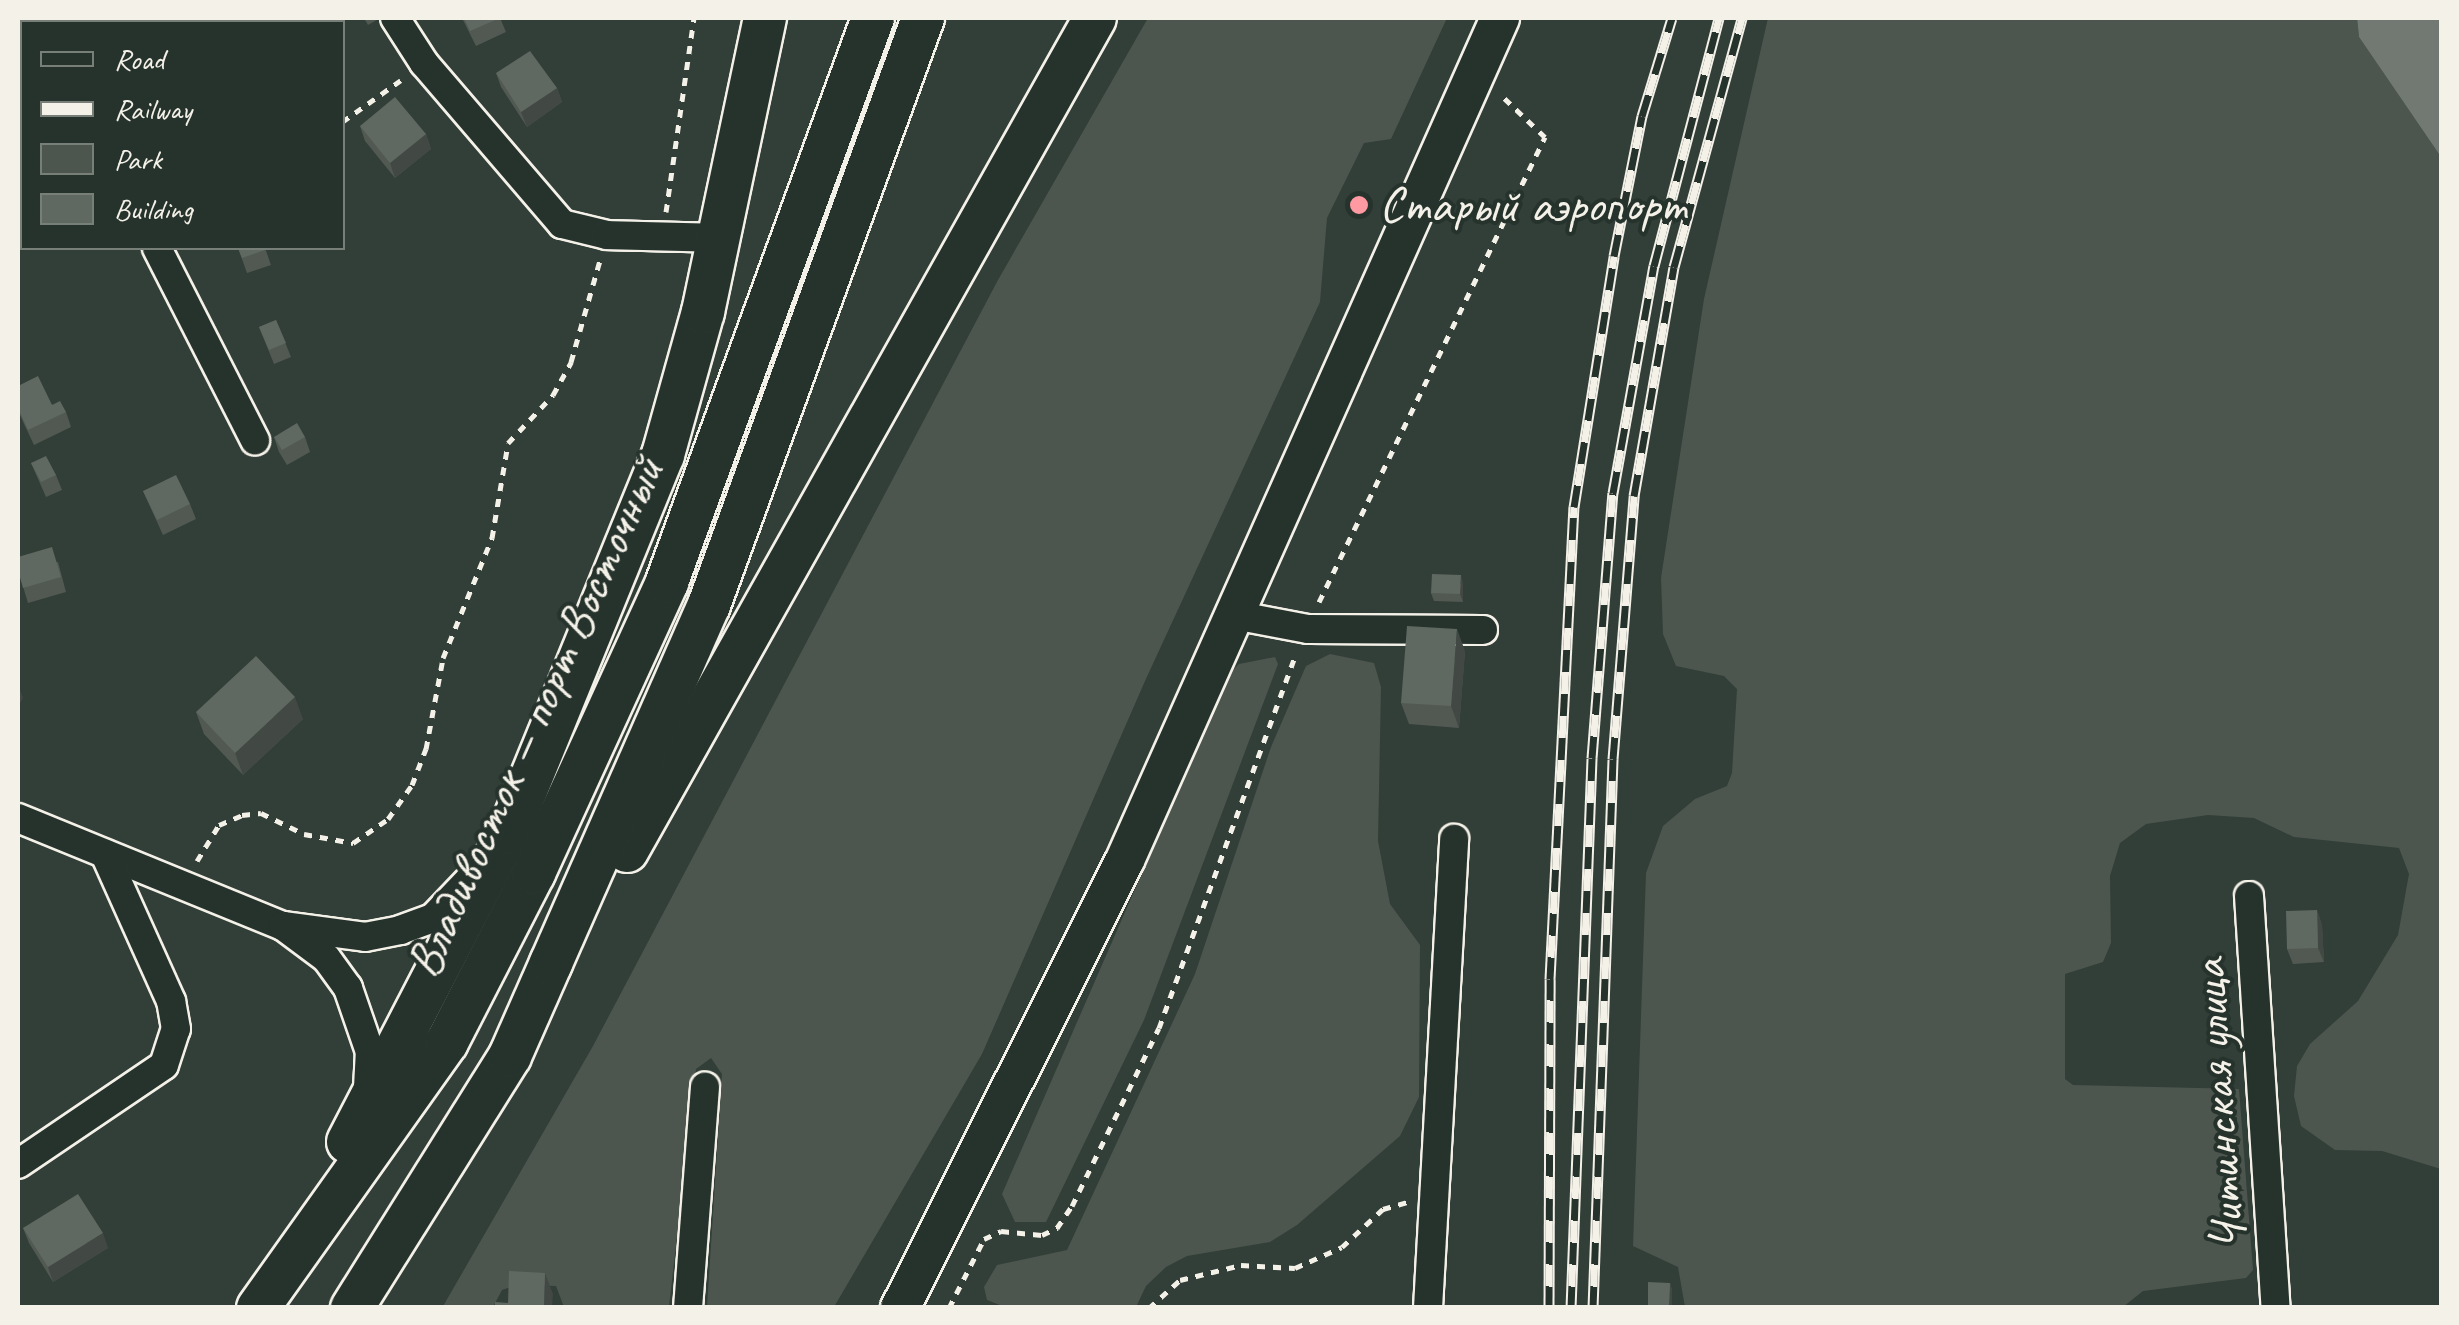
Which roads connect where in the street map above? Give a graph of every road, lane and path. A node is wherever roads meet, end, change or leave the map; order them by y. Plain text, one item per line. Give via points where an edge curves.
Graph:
1 (395, 18) edge
2 (694, 18) edge
3 (765, 18) edge
4 (873, 18) edge
5 (922, 18) edge
6 (1095, 18) edge
7 (1500, 18) edge
8 (424, 63) junction
9 (1476, 70) junction
10 (345, 120) edge
11 (663, 215) dead end
12 (607, 235) junction
13 (719, 238) junction
14 (157, 250) edge
15 (255, 440) dead end
16 (1234, 616) junction
17 (1308, 629) junction
18 (1483, 630) dead end
19 (18, 818) edge
20 (509, 832) junction
21 (1454, 839) dead end
22 (105, 854) junction
23 (185, 886) junction
24 (2249, 896) dead end
25 (283, 926) junction
26 (510, 1056) junction
27 (705, 1088) dead end
28 (368, 1104) junction
29 (18, 1164) edge
30 (1435, 1198) junction
31 (266, 1296) edge
32 (352, 1308) edge
33 (688, 1308) edge
34 (900, 1308) edge
35 (949, 1308) edge
36 (1149, 1308) edge
37 (1428, 1308) edge
38 (2276, 1308) edge

1 - 8 street
2 - 11 path
3 - 13 highway
4 - 31 highway, Владивосток — порт Восточный via 667,582 534,873 447,1042
5 - 26 highway via 709,605
6 - 26 highway
7 - 9 main road
8 - 10 path
8 - 12 street via 562,224
9 - 16 main road
9 - 17 path via 1544,137
12 - 13 street
12 - 23 path via 571,362 554,395 508,443 492,538 443,658 426,749 412,785 388,819 353,843 304,834 261,813 230,818 210,835
13 - 20 highway via 662,455
14 - 15 street
16 - 17 street
16 - 34 main road via 1125,860
17 - 18 street
17 - 35 path via 1281,683 1159,1028 1072,1206 1057,1228 1042,1234 1001,1231 984,1239
19 - 22 street
20 - 25 street via 433,918 366,936
20 - 28 highway
21 - 30 street
22 - 23 street
22 - 29 street via 171,1001 176,1029 164,1065
23 - 25 street
24 - 38 street, Читинская улица
25 - 28 street via 326,958 348,988 370,1052
26 - 32 highway
27 - 33 street
28 - 31 highway
30 - 36 path via 1383,1209 1342,1247 1295,1268 1241,1265 1180,1280
30 - 37 street

